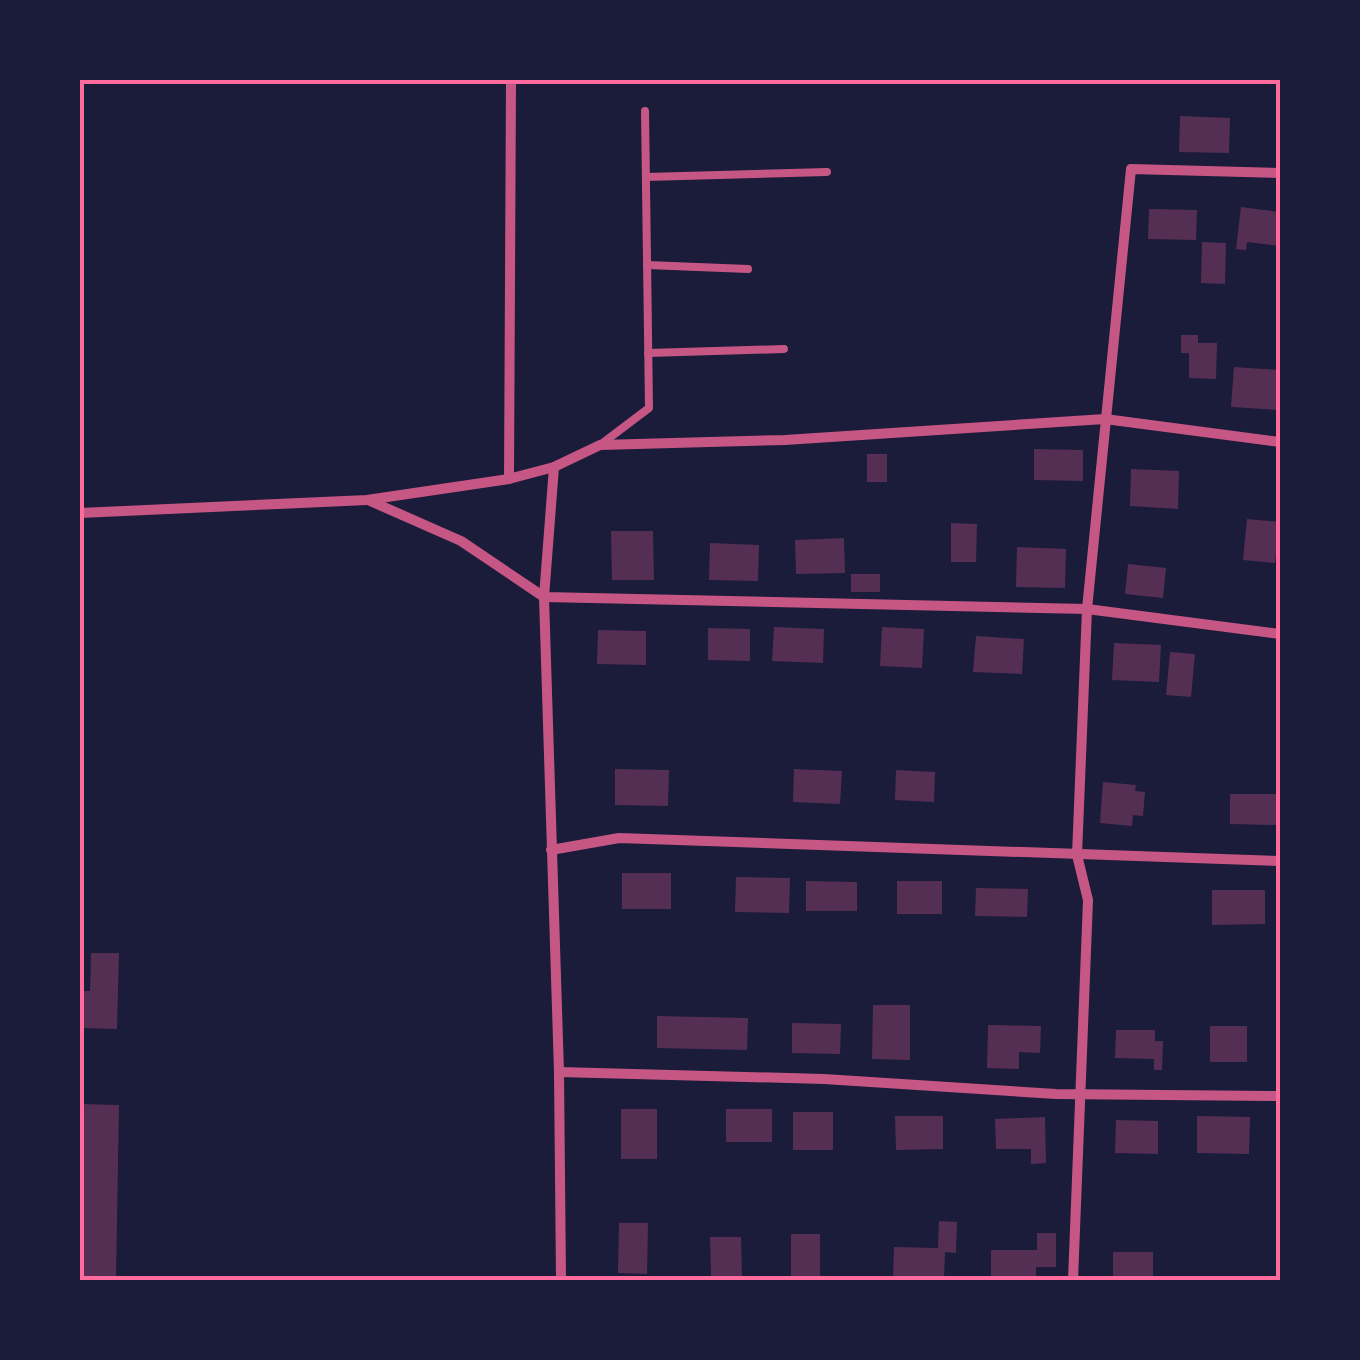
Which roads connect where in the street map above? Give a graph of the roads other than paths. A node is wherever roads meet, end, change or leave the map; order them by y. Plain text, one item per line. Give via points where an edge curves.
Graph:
1 (511, 80) edge
2 (645, 111) dead end
3 (827, 172) dead end
4 (1280, 172) edge
5 (646, 177) junction
6 (647, 265) junction
7 (748, 269) dead end
8 (784, 349) dead end
9 (648, 352) junction
10 (1104, 419) junction
11 (1280, 442) edge
12 (600, 445) junction
13 (554, 468) junction
14 (509, 479) junction
15 (368, 500) junction
16 (80, 513) edge
17 (544, 597) junction
18 (1087, 609) junction
19 (1280, 634) edge
20 (551, 850) junction
21 (1078, 855) junction
22 (1280, 861) edge
23 (559, 1072) junction
24 (1083, 1094) junction
25 (1280, 1096) edge
26 (561, 1280) edge
27 (1073, 1280) edge

1 - 14 street
2 - 5 lane
3 - 5 lane
4 - 10 street via 1130,170
5 - 6 lane
6 - 7 lane
6 - 9 lane
8 - 9 lane
9 - 12 lane via 649,408
10 - 11 street
10 - 12 street
10 - 18 street
12 - 13 street
13 - 14 street
13 - 17 street
14 - 15 street
15 - 16 street
15 - 17 street via 461,541
17 - 18 street
17 - 20 street
18 - 19 street
18 - 21 street
20 - 21 street via 619,838
20 - 23 street
21 - 22 street
21 - 24 street via 1088,900
23 - 24 street
23 - 26 street
24 - 25 street
24 - 27 street

